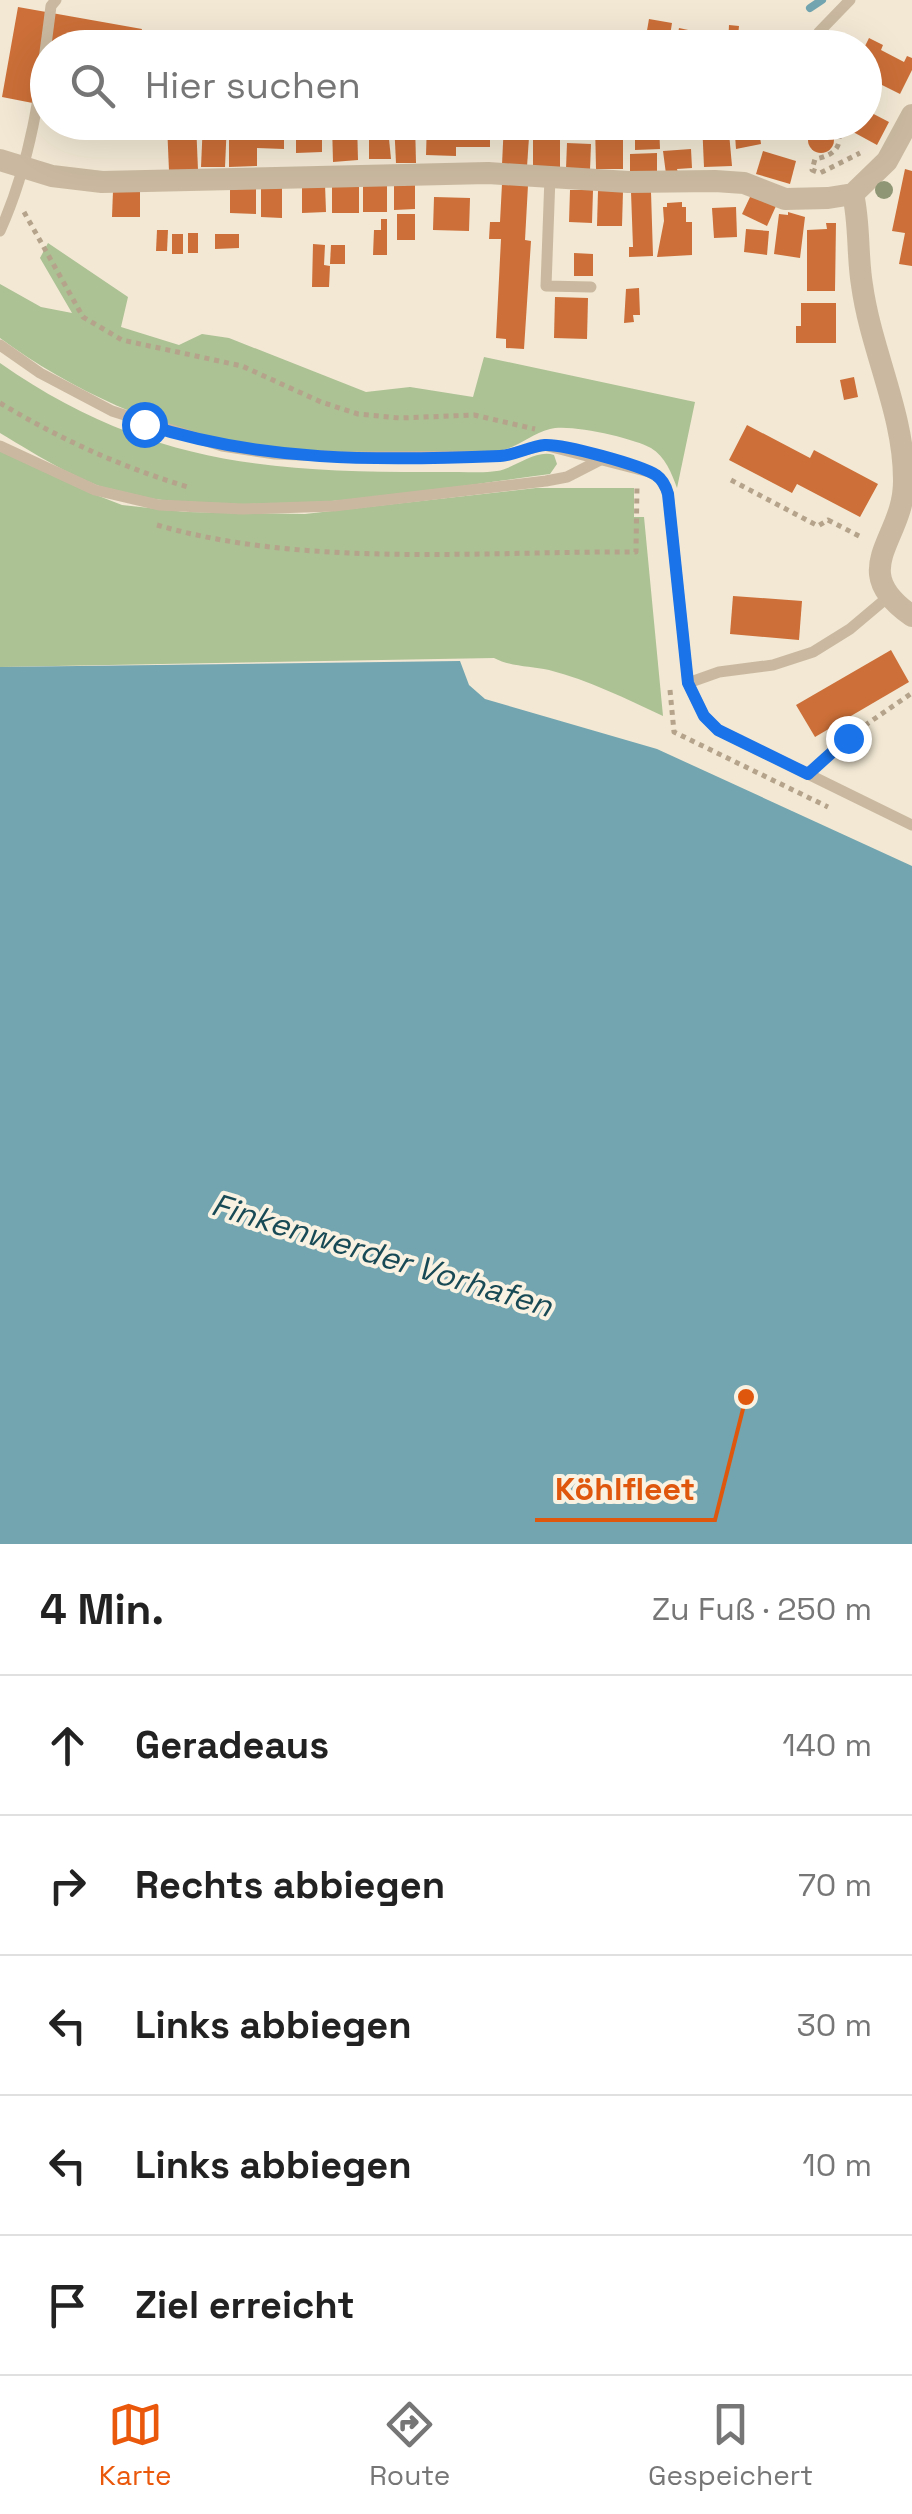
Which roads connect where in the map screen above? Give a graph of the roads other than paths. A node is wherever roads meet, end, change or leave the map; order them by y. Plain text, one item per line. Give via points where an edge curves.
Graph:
1 (850, 0) edge
2 (51, 2) edge
3 (48, 30) edge
4 (821, 30) edge
5 (912, 116) edge
6 (32, 140) edge
7 (0, 151) edge
8 (0, 160) edge
9 (24, 170) junction
10 (550, 177) junction
11 (853, 194) junction
12 (0, 231) edge
13 (591, 288) dead end
14 (0, 345) edge
15 (912, 380) edge
16 (889, 389) junction
17 (0, 446) edge
18 (604, 458) junction
19 (888, 596) junction
20 (912, 616) edge
21 (688, 683) junction
22 (912, 825) edge

1 - 4 lane
2 - 3 lane
5 - 11 street via 887,161
6 - 9 lane
7 - 9 street
8 - 9 street
9 - 10 street via 102,182
9 - 12 lane
10 - 11 street via 744,183 786,199
10 - 13 lane via 546,286
11 - 16 street via 862,287
14 - 18 lane via 112,411 234,448 349,457 502,456 544,445
15 - 16 street
16 - 19 street via 904,484 879,567
17 - 18 lane via 95,490 159,505 243,509 334,506 546,481
18 - 21 lane via 655,474 666,487
19 - 20 street
19 - 21 lane via 813,652
21 - 22 lane via 718,730

